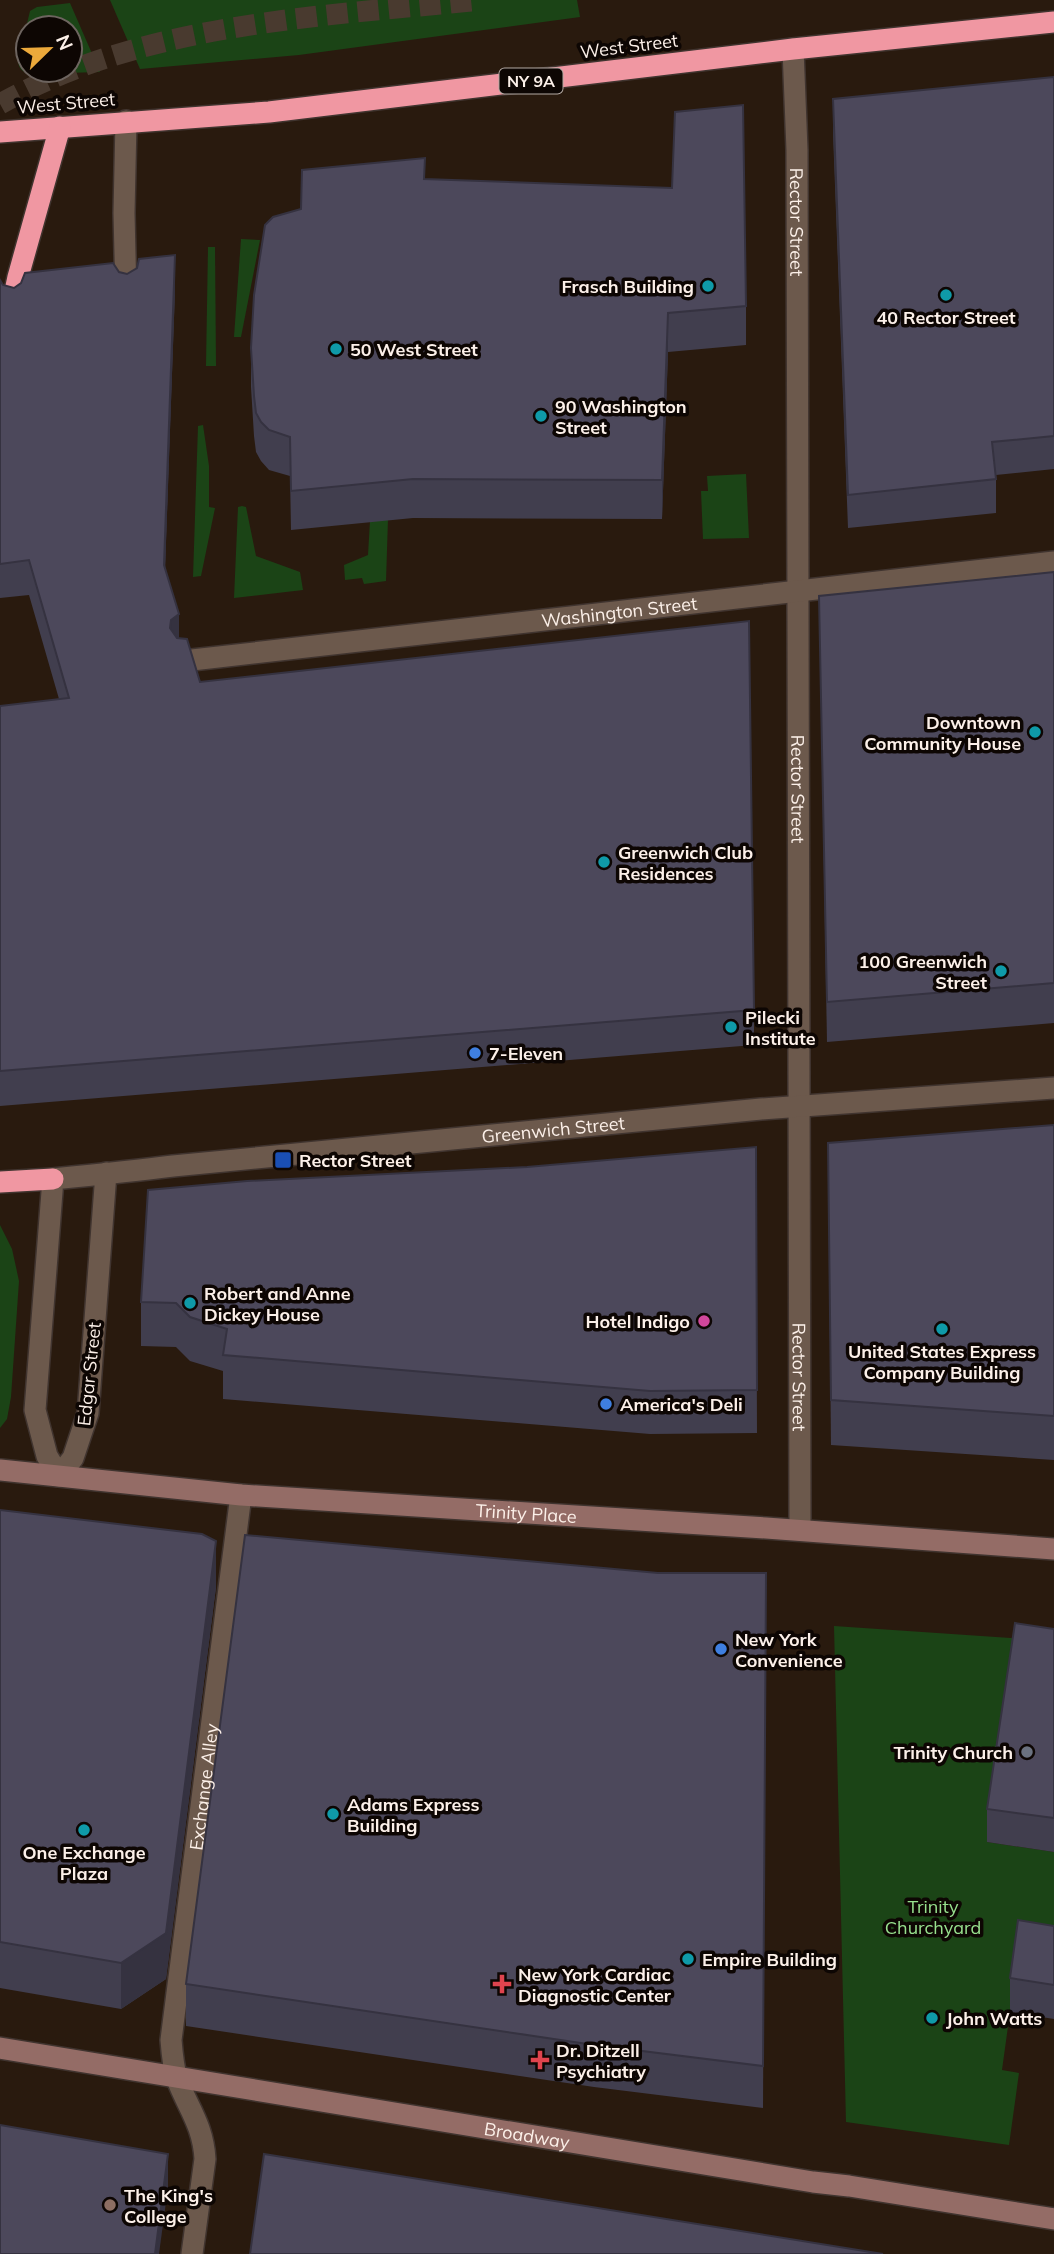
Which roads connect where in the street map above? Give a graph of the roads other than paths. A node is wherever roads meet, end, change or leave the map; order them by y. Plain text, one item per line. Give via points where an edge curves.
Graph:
1 (1054, 22) edge
2 (793, 49) junction
3 (126, 121) junction
4 (60, 127) junction
5 (0, 132) edge
6 (126, 296) edge
7 (11, 310) edge
8 (1054, 562) edge
9 (797, 592) junction
10 (183, 661) edge
11 (1054, 1087) edge
12 (799, 1106) junction
13 (106, 1173) junction
14 (53, 1179) junction
15 (0, 1182) edge
16 (0, 1470) edge
17 (59, 1476) junction
18 (241, 1495) junction
19 (800, 1530) junction
20 (1054, 1549) edge
21 (0, 2048) edge
22 (177, 2079) junction
23 (1054, 2219) edge
24 (192, 2254) edge

1 - 2 highway, West Street / NY 9A
2 - 3 highway, West Street / NY 9A via 269,112
2 - 9 street, Rector Street
3 - 4 highway, West Street / NY 9A
3 - 6 street
4 - 5 highway, West Street / NY 9A
4 - 7 highway
8 - 9 street, Washington Street
9 - 10 street, Washington Street
9 - 12 street, Rector Street
11 - 12 street, Greenwich Street
12 - 13 street, Greenwich Street
12 - 19 street, Rector Street
13 - 14 street, Greenwich Street
13 - 17 street, Edgar Street via 88,1413 73,1458
14 - 15 highway
14 - 17 street via 35,1410 47,1456
16 - 17 main road, Trinity Place
17 - 18 main road, Trinity Place
18 - 19 main road, Trinity Place
18 - 22 street, Exchange Alley via 171,2039
19 - 20 main road, Trinity Place
21 - 22 main road, Broadway
22 - 23 main road, Broadway
22 - 24 street, Exchange Alley via 194,2111 205,2147

